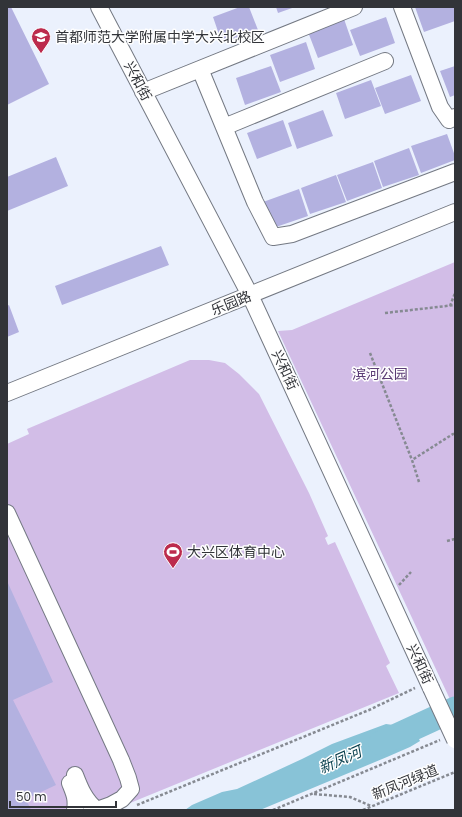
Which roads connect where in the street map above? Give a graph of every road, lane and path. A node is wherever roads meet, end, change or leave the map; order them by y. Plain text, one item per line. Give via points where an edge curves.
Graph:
1 (99, 7) edge
2 (354, 7) edge
3 (402, 7) edge
4 (385, 61) dead end
5 (200, 69) junction
6 (143, 92) junction
7 (455, 118) edge
8 (224, 127) junction
9 (455, 172) edge
10 (455, 212) edge
11 (455, 293) edge
12 (250, 295) junction
13 (455, 305) edge
14 (450, 306) junction
15 (385, 314) dead end
16 (370, 353) dead end
17 (7, 393) edge
18 (455, 434) edge
19 (412, 460) junction
20 (419, 482) dead end
21 (7, 513) edge
22 (455, 539) edge
23 (447, 542) dead end
24 (411, 572) dead end
25 (397, 586) dead end
26 (429, 685) junction
27 (448, 740) edge
28 (455, 772) edge
29 (312, 794) junction
30 (372, 806) junction
31 (131, 807) dead end
32 (75, 810) edge
33 (274, 810) edge
34 (363, 810) edge

1 - 6 street, 兴和街
2 - 5 street
3 - 7 street via 440,107 449,120
4 - 8 street
5 - 6 street
5 - 8 street
6 - 12 street, 兴和街
8 - 9 street via 273,237 292,234
10 - 12 street, 乐园路
11 - 14 path
12 - 17 street, 乐园路
12 - 26 street, 兴和街
13 - 14 path
14 - 15 path
16 - 19 path
18 - 19 path
19 - 20 path
21 - 32 street via 128,778 130,789 122,799 97,810 71,775
22 - 23 path
24 - 25 path
26 - 27 street, 兴和街, bridge
26 - 31 path
27 - 29 path
28 - 30 path, 新凤河绿道
29 - 30 path via 350,797
29 - 33 path
30 - 34 path, 新凤河绿道

